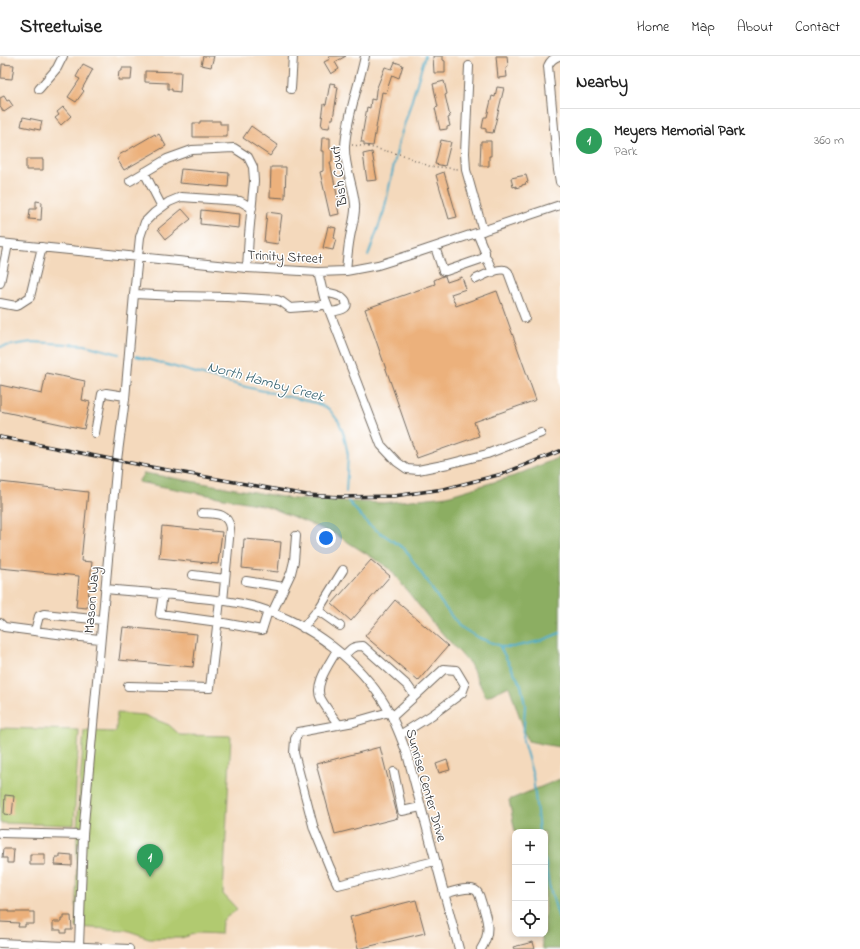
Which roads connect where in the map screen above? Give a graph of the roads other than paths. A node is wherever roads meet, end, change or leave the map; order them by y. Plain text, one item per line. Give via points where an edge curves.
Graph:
1 (63, 56) edge
2 (293, 56) edge
3 (365, 56) edge
4 (559, 56) edge
5 (469, 66) dead end
6 (39, 89) dead end
7 (291, 89) dead end
8 (144, 172) junction
9 (130, 181) dead end
10 (560, 182) edge
11 (560, 205) edge
12 (162, 207) junction
13 (252, 208) junction
14 (480, 232) junction
15 (4, 244) edge
16 (435, 247) junction
17 (42, 248) junction
18 (485, 257) junction
19 (138, 258) junction
20 (247, 268) junction
21 (346, 271) junction
22 (318, 272) junction
23 (493, 272) junction
24 (476, 279) dead end
25 (0, 283) edge
26 (323, 292) junction
27 (134, 294) junction
28 (0, 302) edge
29 (326, 304) junction
30 (330, 312) junction
31 (525, 318) dead end
32 (125, 396) junction
33 (95, 433) dead end
34 (541, 433) dead end
35 (202, 513) dead end
36 (296, 536) dead end
37 (343, 570) dead end
38 (193, 575) dead end
39 (225, 579) junction
40 (246, 582) dead end
41 (284, 586) junction
42 (105, 589) junction
43 (163, 594) junction
44 (222, 600) junction
45 (270, 612) junction
46 (316, 612) junction
47 (102, 620) junction
48 (218, 622) junction
49 (0, 623) edge
50 (340, 626) dead end
51 (303, 628) junction
52 (35, 631) junction
53 (100, 639) junction
54 (337, 650) junction
55 (344, 656) junction
56 (128, 686) dead end
57 (415, 696) junction
58 (390, 714) junction
59 (340, 725) junction
60 (400, 735) junction
61 (394, 772) dead end
62 (421, 807) junction
63 (0, 833) edge
64 (83, 835) junction
65 (435, 861) junction
66 (444, 894) junction
67 (0, 943) edge
68 (79, 946) junction
69 (128, 949) edge
70 (459, 949) edge
71 (481, 949) edge

1 - 6 street via 57,68
2 - 7 street
3 - 21 street, Bish Court via 347,126 346,162 355,205
4 - 10 street via 548,66
5 - 14 street via 465,153
8 - 9 street
8 - 12 street
8 - 13 street via 167,158 192,150 234,148 248,158 253,167
11 - 14 street, Trinity Street
12 - 13 street, Mason Way via 181,197 240,201
12 - 19 street, Mason Way via 145,222 140,237
13 - 20 street
14 - 16 street, Trinity Street
14 - 18 street
15 - 17 street, Trinity Street
15 - 25 street
16 - 18 street via 443,271
16 - 21 street, Trinity Street via 378,265
17 - 19 street, Trinity Street
17 - 28 street via 30,297 16,306
18 - 23 street
19 - 20 street, Trinity Street
19 - 27 street, Mason Way
20 - 22 street, Trinity Street
21 - 22 street, Trinity Street
22 - 26 street
23 - 24 street
23 - 31 street via 504,269 508,272
26 - 29 street
26 - 30 street via 346,300 346,307
27 - 29 street via 276,300 290,308
27 - 32 street, Mason Way
29 - 30 street
30 - 34 street via 381,445 407,469 418,470 487,454
32 - 33 street via 102,394
32 - 42 street, Mason Way
35 - 39 street via 222,515 230,522
36 - 41 street via 294,561
37 - 46 street
38 - 39 street
39 - 44 street
40 - 41 street
41 - 45 street
42 - 43 street, Sunrise Center Drive
42 - 47 street, Mason Way
43 - 44 street, Sunrise Center Drive
43 - 48 street via 160,614
44 - 45 street, Sunrise Center Drive
44 - 48 street
45 - 48 street via 262,630
45 - 51 street, Sunrise Center Drive
46 - 50 street via 320,612
46 - 51 street
47 - 52 street via 44,614 39,616
47 - 53 street, Mason Way
48 - 56 street via 210,688
49 - 52 street via 4,627
51 - 54 street, Sunrise Center Drive
52 - 53 street
53 - 64 street, Mason Way
54 - 55 street, Sunrise Center Drive
54 - 59 street via 323,674 318,690 320,698
55 - 57 street via 355,646 363,646 408,686
55 - 58 street, Sunrise Center Drive via 374,688
57 - 58 street
57 - 60 street via 444,669 456,670 465,685 462,693
58 - 59 street
58 - 60 street, Sunrise Center Drive
59 - 65 street via 299,732 295,739 294,753 314,829 338,886
60 - 62 street, Sunrise Center Drive
61 - 62 street via 402,811
62 - 65 street, Sunrise Center Drive
63 - 64 street
64 - 68 street, Mason Way
65 - 66 street, Sunrise Center Drive
66 - 70 street, Sunrise Center Drive
66 - 71 street via 468,889 479,894 488,922 485,942
67 - 68 street
68 - 69 street

